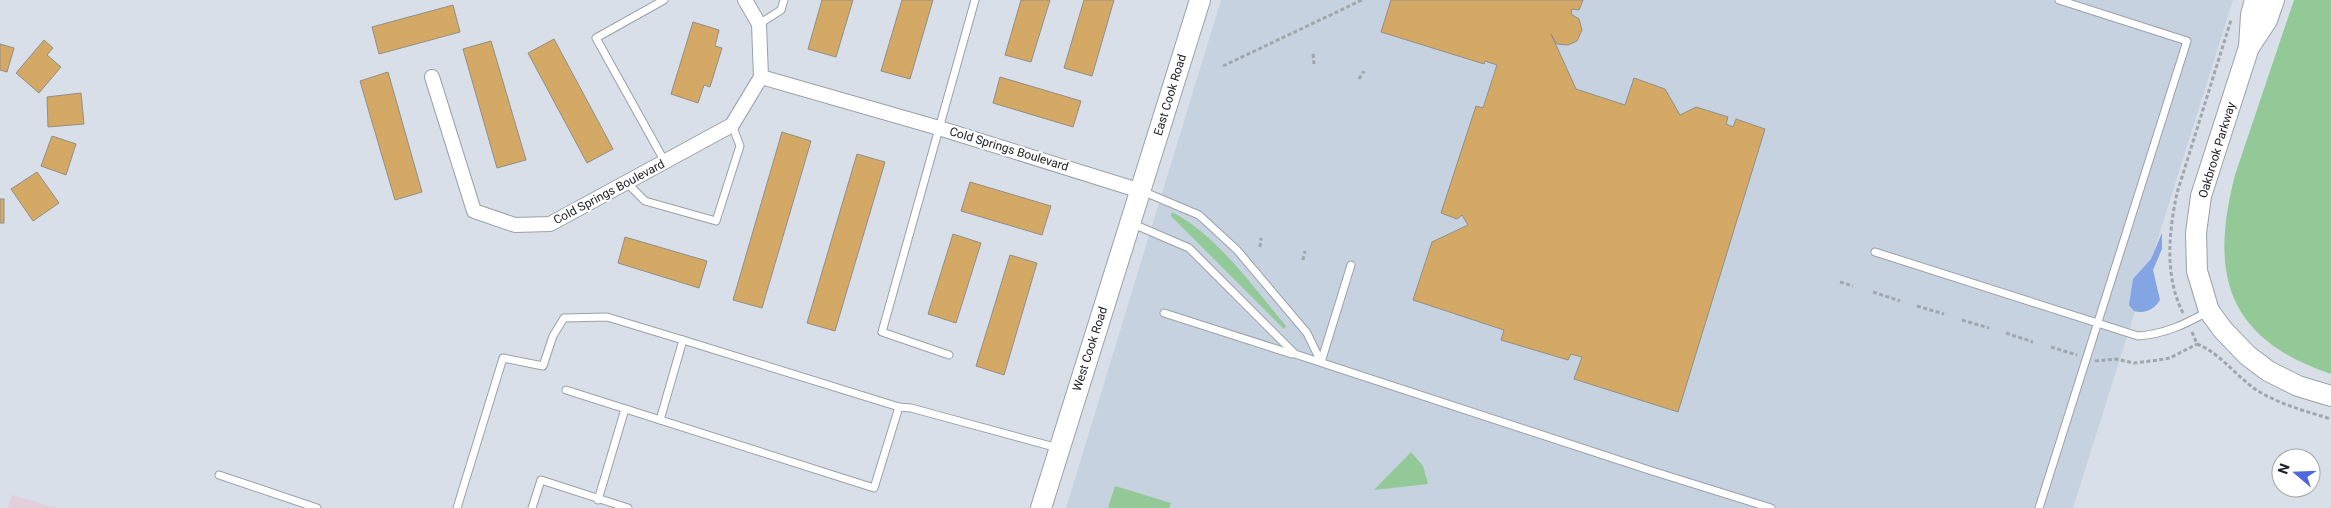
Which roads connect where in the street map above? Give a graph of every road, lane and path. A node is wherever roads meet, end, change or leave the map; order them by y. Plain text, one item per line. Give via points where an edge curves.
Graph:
1 (664, 0) edge
2 (745, 0) edge
3 (784, 0) edge
4 (975, 0) edge
5 (1200, 0) edge
6 (1362, 0) edge
7 (2059, 0) edge
8 (2256, 0) edge
9 (2274, 0) edge
10 (759, 24) junction
11 (2249, 47) junction
12 (1313, 54) dead end
13 (1314, 64) dead end
14 (1223, 66) dead end
15 (1364, 71) dead end
16 (432, 76) dead end
17 (761, 77) junction
18 (1359, 79) dead end
19 (732, 125) junction
20 (939, 128) junction
21 (665, 162) junction
22 (626, 183) junction
23 (1141, 190) junction
24 (1130, 222) junction
25 (1261, 238) dead end
26 (1260, 247) dead end
27 (1305, 251) dead end
28 (1875, 252) dead end
29 (1303, 260) dead end
30 (1350, 265) dead end
31 (1840, 282) dead end
32 (1853, 286) dead end
33 (1873, 292) dead end
34 (1900, 301) dead end
35 (1917, 306) dead end
36 (2209, 311) junction
37 (1164, 313) dead end
38 (1944, 314) dead end
39 (1962, 320) dead end
40 (2096, 324) junction
41 (1988, 328) dead end
42 (2006, 333) dead end
43 (683, 340) junction
44 (2033, 342) dead end
45 (2197, 344) dead end
46 (2051, 347) dead end
47 (1295, 354) junction
48 (949, 355) dead end
49 (2078, 356) dead end
50 (2095, 361) dead end
51 (1321, 362) junction
52 (566, 390) dead end
53 (2331, 396) edge
54 (899, 407) junction
55 (625, 409) junction
56 (660, 420) junction
57 (1059, 448) junction
58 (219, 475) dead end
59 (598, 500) junction
60 (318, 508) edge
61 (457, 508) edge
62 (532, 508) edge
63 (628, 508) edge
64 (1041, 508) edge
65 (1771, 508) edge
66 (2039, 508) edge

1 - 21 lane via 596,38
2 - 10 street
3 - 10 lane via 781,10
4 - 20 lane
5 - 23 main road, East Cook Road
6 - 14 path
7 - 40 lane via 2187,41
8 - 11 main road, Oakbrook Parkway via 2251,15
9 - 11 main road, Oakbrook Parkway via 2267,20
10 - 17 street
11 - 36 main road, Oakbrook Parkway via 2201,196 2196,232 2197,271
12 - 13 path
15 - 18 path
16 - 22 street, Cold Springs Boulevard via 474,211 515,225 550,224
17 - 19 street, Cold Springs Boulevard
17 - 20 street, Cold Springs Boulevard
19 - 21 street, Cold Springs Boulevard
19 - 22 lane via 740,146 716,220 645,201
20 - 23 street, Cold Springs Boulevard
20 - 48 lane via 882,332
21 - 22 street, Cold Springs Boulevard
23 - 24 main road, West Cook Road
23 - 51 lane via 1199,215 1237,250 1307,333
24 - 47 lane via 1189,248
24 - 57 main road, West Cook Road
25 - 26 path
27 - 29 path
28 - 40 lane
30 - 51 lane
31 - 32 path
33 - 34 path
35 - 38 path
36 - 40 lane via 2181,327 2157,335 2138,336
36 - 53 main road, Oakbrook Parkway via 2247,355 2268,371 2298,386
37 - 47 lane
39 - 41 path
40 - 66 lane
42 - 44 path
43 - 54 lane
43 - 56 lane
43 - 61 lane via 607,318 564,318 543,366 503,358
45 - 50 path via 2170,358 2134,363 2116,359
46 - 49 path
47 - 51 lane
51 - 65 lane
52 - 55 lane
54 - 56 lane via 874,488
54 - 57 lane
55 - 56 lane
55 - 59 lane
57 - 64 main road, West Cook Road
58 - 60 lane
59 - 62 lane via 541,480
59 - 63 lane

